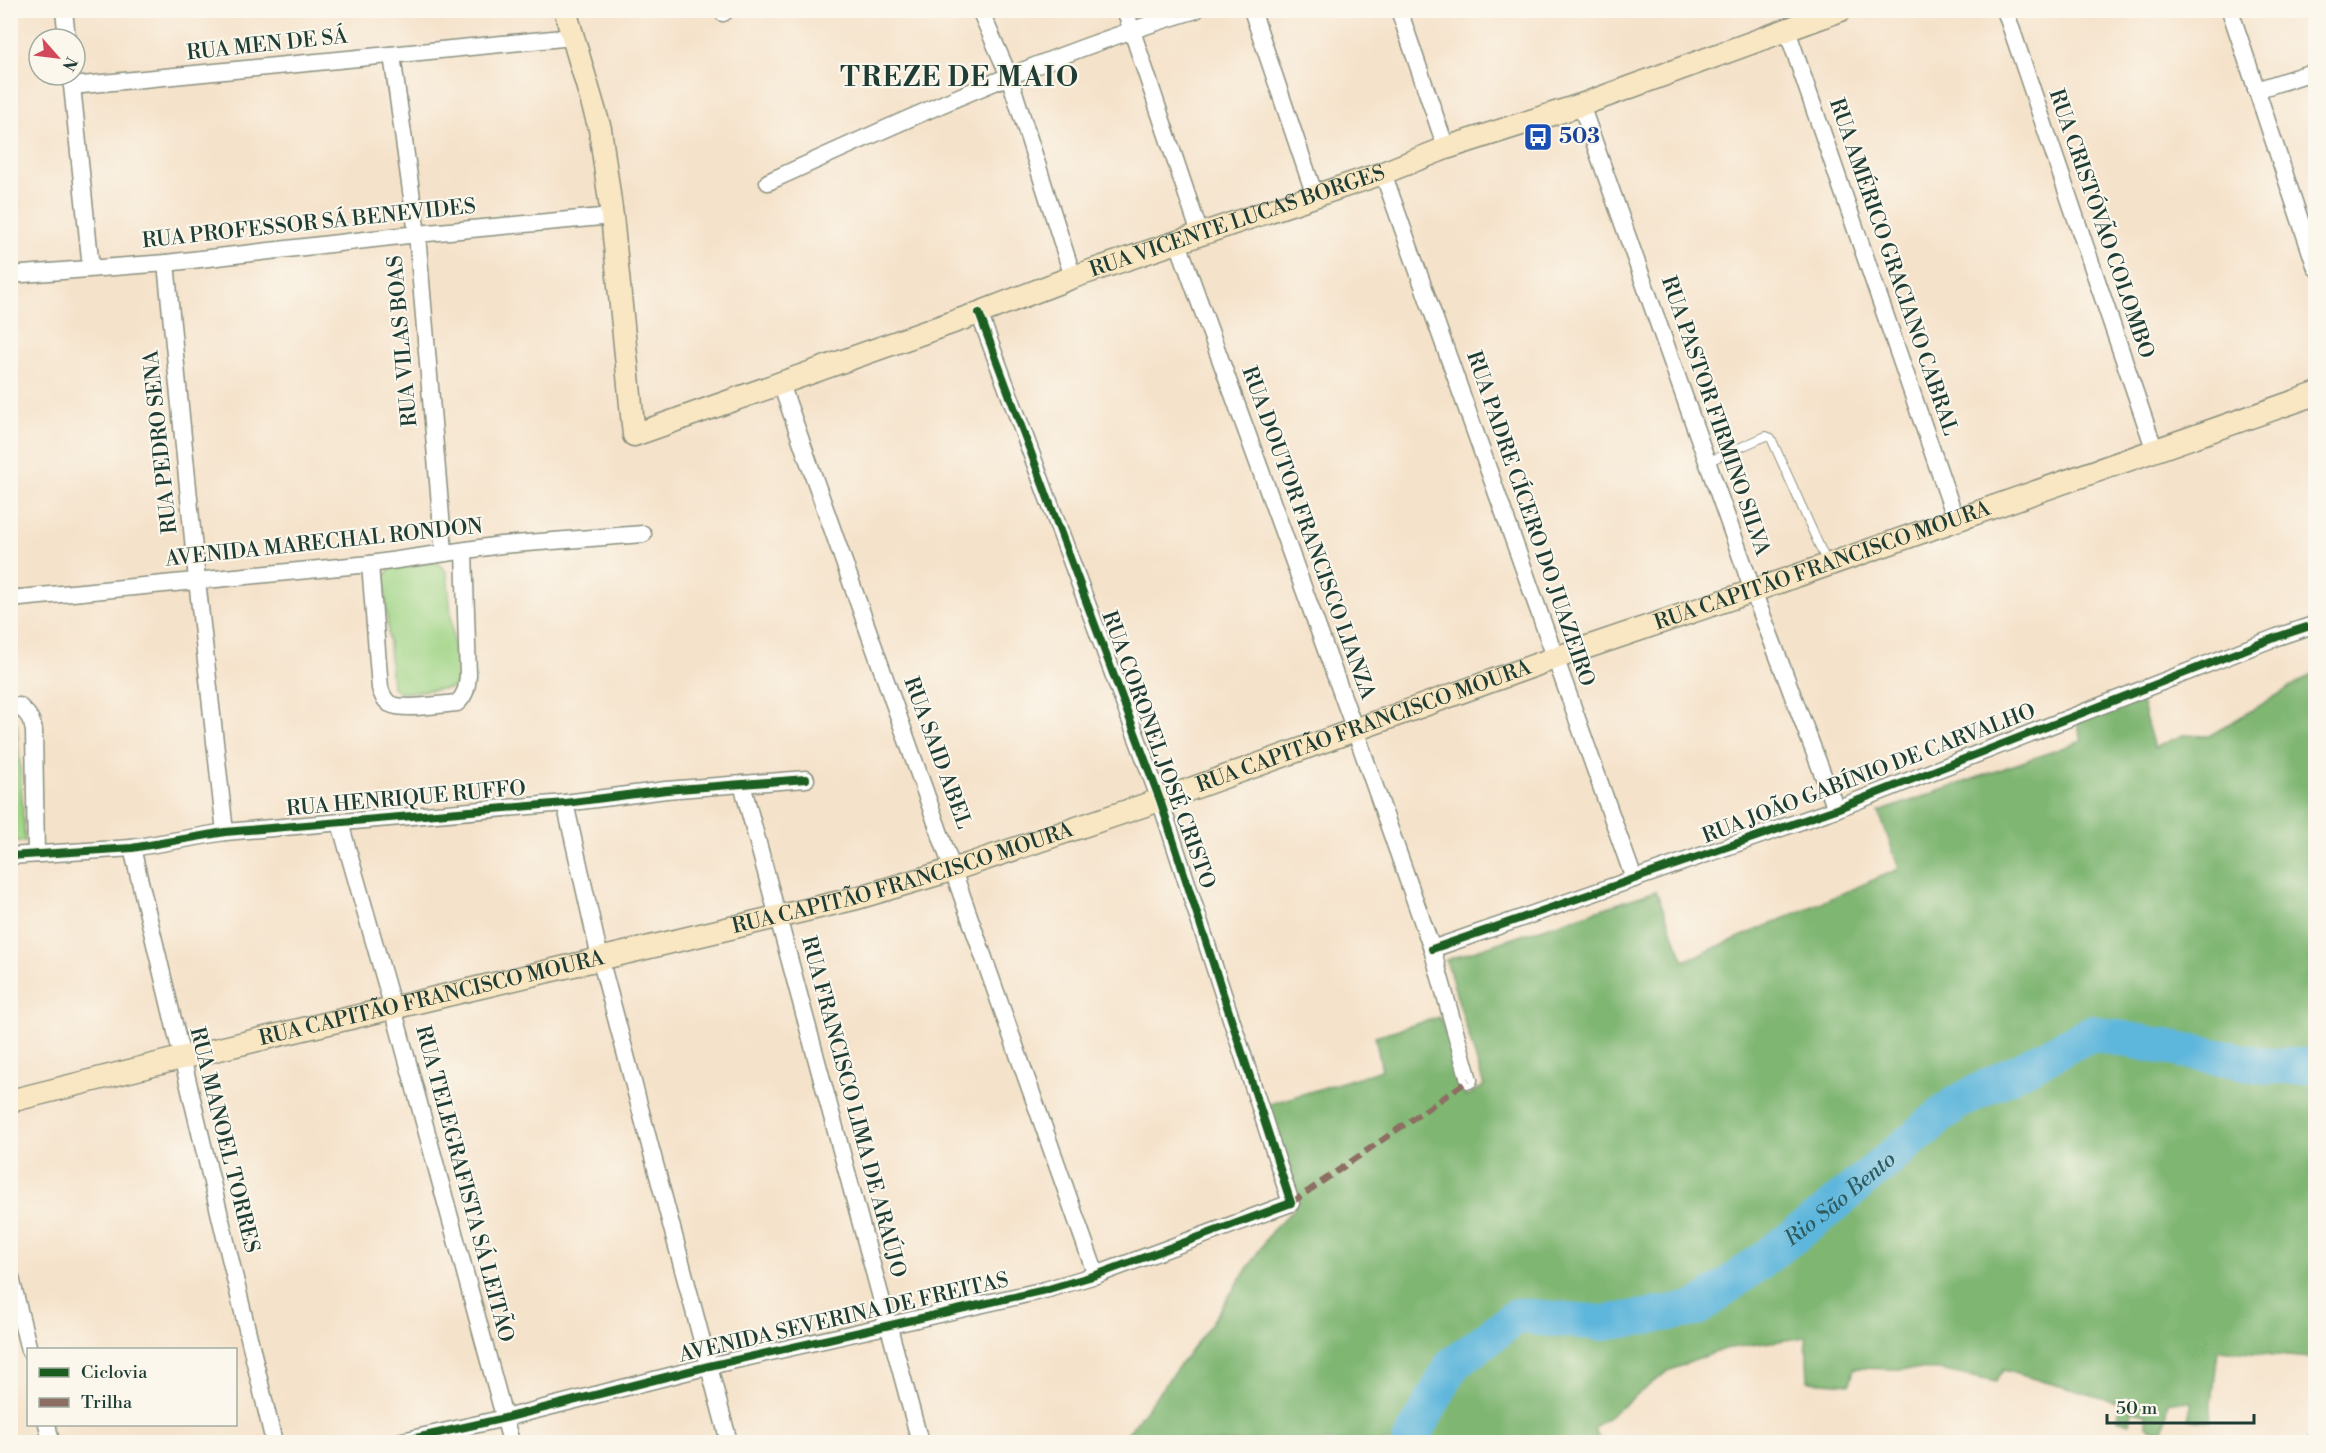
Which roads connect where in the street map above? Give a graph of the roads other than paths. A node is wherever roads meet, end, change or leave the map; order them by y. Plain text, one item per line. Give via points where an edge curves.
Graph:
1 (64, 10) edge
2 (565, 10) edge
3 (980, 10) edge
4 (1125, 10) edge
5 (1196, 10) edge
6 (1252, 10) edge
7 (1399, 10) edge
8 (1841, 10) edge
9 (2005, 10) edge
10 (2230, 10) edge
11 (1811, 15) edge
12 (66, 27) edge
13 (1131, 30) junction
14 (1787, 30) junction
15 (573, 37) junction
16 (392, 55) junction
17 (2316, 72) edge
18 (1009, 76) junction
19 (87, 80) edge
20 (72, 87) edge
21 (2256, 90) junction
22 (1581, 105) junction
23 (1446, 147) junction
24 (1383, 173) junction
25 (768, 182) dead end
26 (1315, 196) junction
27 (612, 216) junction
28 (417, 234) junction
29 (1200, 234) junction
30 (1178, 243) junction
31 (166, 263) junction
32 (2316, 267) edge
33 (91, 268) junction
34 (10, 275) edge
35 (1073, 277) junction
36 (979, 313) junction
37 (781, 384) junction
38 (2316, 394) edge
39 (2155, 452) junction
40 (1707, 462) junction
41 (1956, 519) junction
42 (643, 534) dead end
43 (464, 551) junction
44 (444, 552) junction
45 (370, 564) junction
46 (1827, 565) junction
47 (197, 580) junction
48 (1753, 591) junction
49 (10, 599) edge
50 (2316, 624) edge
51 (1555, 658) junction
52 (10, 707) edge
53 (1356, 730) junction
54 (806, 780) dead end
55 (742, 784) junction
56 (1160, 800) junction
57 (565, 803) junction
58 (1836, 809) junction
59 (340, 823) junction
60 (225, 832) junction
61 (132, 848) junction
62 (36, 854) junction
63 (10, 856) edge
64 (954, 869) junction
65 (1634, 879) junction
66 (778, 916) junction
67 (1432, 950) junction
68 (600, 958) junction
69 (393, 1008) junction
70 (181, 1058) junction
71 (1468, 1080) dead end
72 (10, 1101) edge
73 (1291, 1203) joint
74 (10, 1274) edge
75 (1096, 1275) junction
76 (889, 1327) junction
77 (28, 1348) edge
78 (709, 1366) junction
79 (505, 1418) junction
80 (47, 1426) edge
81 (2316, 1437) edge
82 (51, 1443) edge
83 (274, 1443) edge
84 (398, 1443) edge
85 (512, 1443) edge
86 (729, 1443) edge
87 (920, 1443) edge
88 (2313, 1443) edge

1 - 12 street
2 - 15 main road
3 - 18 street
4 - 13 street
5 - 13 street
6 - 26 street
7 - 23 street
8 - 11 main road, RUA VICENTE LUCAS BORGES
9 - 39 street, RUA CRISTÓVÃO COLOMBO
10 - 21 street
11 - 14 main road, RUA VICENTE LUCAS BORGES
13 - 18 street
13 - 29 street
14 - 22 main road, RUA VICENTE LUCAS BORGES
14 - 41 street, RUA AMÉRICO GRACIANO CABRAL
15 - 16 street, RUA MEN DE SÁ
15 - 27 main road via 600,129
16 - 19 street, RUA MEN DE SÁ
16 - 28 street, RUA VILAS BOAS
17 - 21 street
18 - 25 street
18 - 35 street
20 - 33 street
21 - 32 street
22 - 23 main road, RUA VICENTE LUCAS BORGES
22 - 40 street, RUA PASTOR FIRMINO SILVA
23 - 24 main road, RUA VICENTE LUCAS BORGES
24 - 26 main road, RUA VICENTE LUCAS BORGES
24 - 51 street, RUA PADRE CÍCERO DO JUAZEIRO
26 - 29 main road, RUA VICENTE LUCAS BORGES
27 - 28 street, RUA PROFESSOR SÁ BENEVIDES
27 - 37 main road, RUA VICENTE LUCAS BORGES via 634,435
28 - 31 street, RUA PROFESSOR SÁ BENEVIDES
28 - 44 street, RUA VILAS BOAS
29 - 30 main road, RUA VICENTE LUCAS BORGES
30 - 35 main road, RUA VICENTE LUCAS BORGES
30 - 53 street, RUA DOUTOR FRANCISCO LIANZA
31 - 33 street, RUA PROFESSOR SÁ BENEVIDES
31 - 47 street, RUA PEDRO SENA
33 - 34 street, RUA PROFESSOR SÁ BENEVIDES
35 - 36 main road, RUA VICENTE LUCAS BORGES
36 - 37 main road, RUA VICENTE LUCAS BORGES
36 - 56 street, RUA CORONEL JOSÉ CRISTO
37 - 64 street, RUA SAID ABEL
38 - 39 main road, RUA CAPITÃO FRANCISCO MOURA
39 - 41 main road, RUA CAPITÃO FRANCISCO MOURA
40 - 46 lane via 1766,436 1772,438
40 - 48 street, RUA PASTOR FIRMINO SILVA
41 - 46 main road, RUA CAPITÃO FRANCISCO MOURA
42 - 43 street, AVENIDA MARECHAL RONDON
43 - 44 street, AVENIDA MARECHAL RONDON
43 - 45 street via 468,675 467,689 457,703 399,707 382,697
44 - 45 street, AVENIDA MARECHAL RONDON
45 - 47 street, AVENIDA MARECHAL RONDON
46 - 48 main road, RUA CAPITÃO FRANCISCO MOURA
47 - 49 street, AVENIDA MARECHAL RONDON
47 - 60 street, RUA PEDRO SENA
48 - 51 main road, RUA CAPITÃO FRANCISCO MOURA
48 - 58 street, RUA PASTOR FIRMINO SILVA
50 - 58 street, RUA JOÃO GABÍNIO DE CARVALHO
51 - 53 main road, RUA CAPITÃO FRANCISCO MOURA
51 - 65 street, RUA PADRE CÍCERO DO JUAZEIRO
52 - 62 street via 19,706 26,712 34,730
53 - 56 main road, RUA CAPITÃO FRANCISCO MOURA
53 - 67 street, RUA DOUTOR FRANCISCO LIANZA
54 - 55 street, RUA HENRIQUE RUFFO
55 - 57 street, RUA HENRIQUE RUFFO
55 - 66 street, RUA FRANCISCO LIMA DE ARAÚJO
56 - 64 main road, RUA CAPITÃO FRANCISCO MOURA
56 - 73 street, RUA CORONEL JOSÉ CRISTO
57 - 59 street, RUA HENRIQUE RUFFO
57 - 68 street
58 - 65 street, RUA JOÃO GABÍNIO DE CARVALHO
59 - 60 street, RUA HENRIQUE RUFFO
59 - 69 street, RUA TELEGRAFISTA SÁ LEITÃO
60 - 61 street, RUA HENRIQUE RUFFO
61 - 62 street, RUA HENRIQUE RUFFO
61 - 70 street, RUA MANOEL TORRES
62 - 63 street, RUA HENRIQUE RUFFO
64 - 66 main road, RUA CAPITÃO FRANCISCO MOURA
64 - 75 street, RUA SAID ABEL
65 - 67 street, RUA JOÃO GABÍNIO DE CARVALHO
66 - 68 main road, RUA CAPITÃO FRANCISCO MOURA
66 - 76 street, RUA FRANCISCO LIMA DE ARAÚJO
67 - 71 street, RUA DOUTOR FRANCISCO LIANZA
68 - 69 main road, RUA CAPITÃO FRANCISCO MOURA
68 - 78 street
69 - 70 main road, RUA CAPITÃO FRANCISCO MOURA
69 - 79 street, RUA TELEGRAFISTA SÁ LEITÃO
70 - 72 main road, RUA CAPITÃO FRANCISCO MOURA
70 - 83 street, RUA MANOEL TORRES
73 - 75 street, AVENIDA SEVERINA DE FREITAS
74 - 77 street
75 - 76 street, AVENIDA SEVERINA DE FREITAS
76 - 78 street, AVENIDA SEVERINA DE FREITAS
76 - 87 street, RUA FRANCISCO LIMA DE ARAÚJO
78 - 79 street, AVENIDA SEVERINA DE FREITAS
78 - 86 street
79 - 84 street, AVENIDA SEVERINA DE FREITAS
79 - 85 street, RUA TELEGRAFISTA SÁ LEITÃO
80 - 82 street
81 - 88 street

